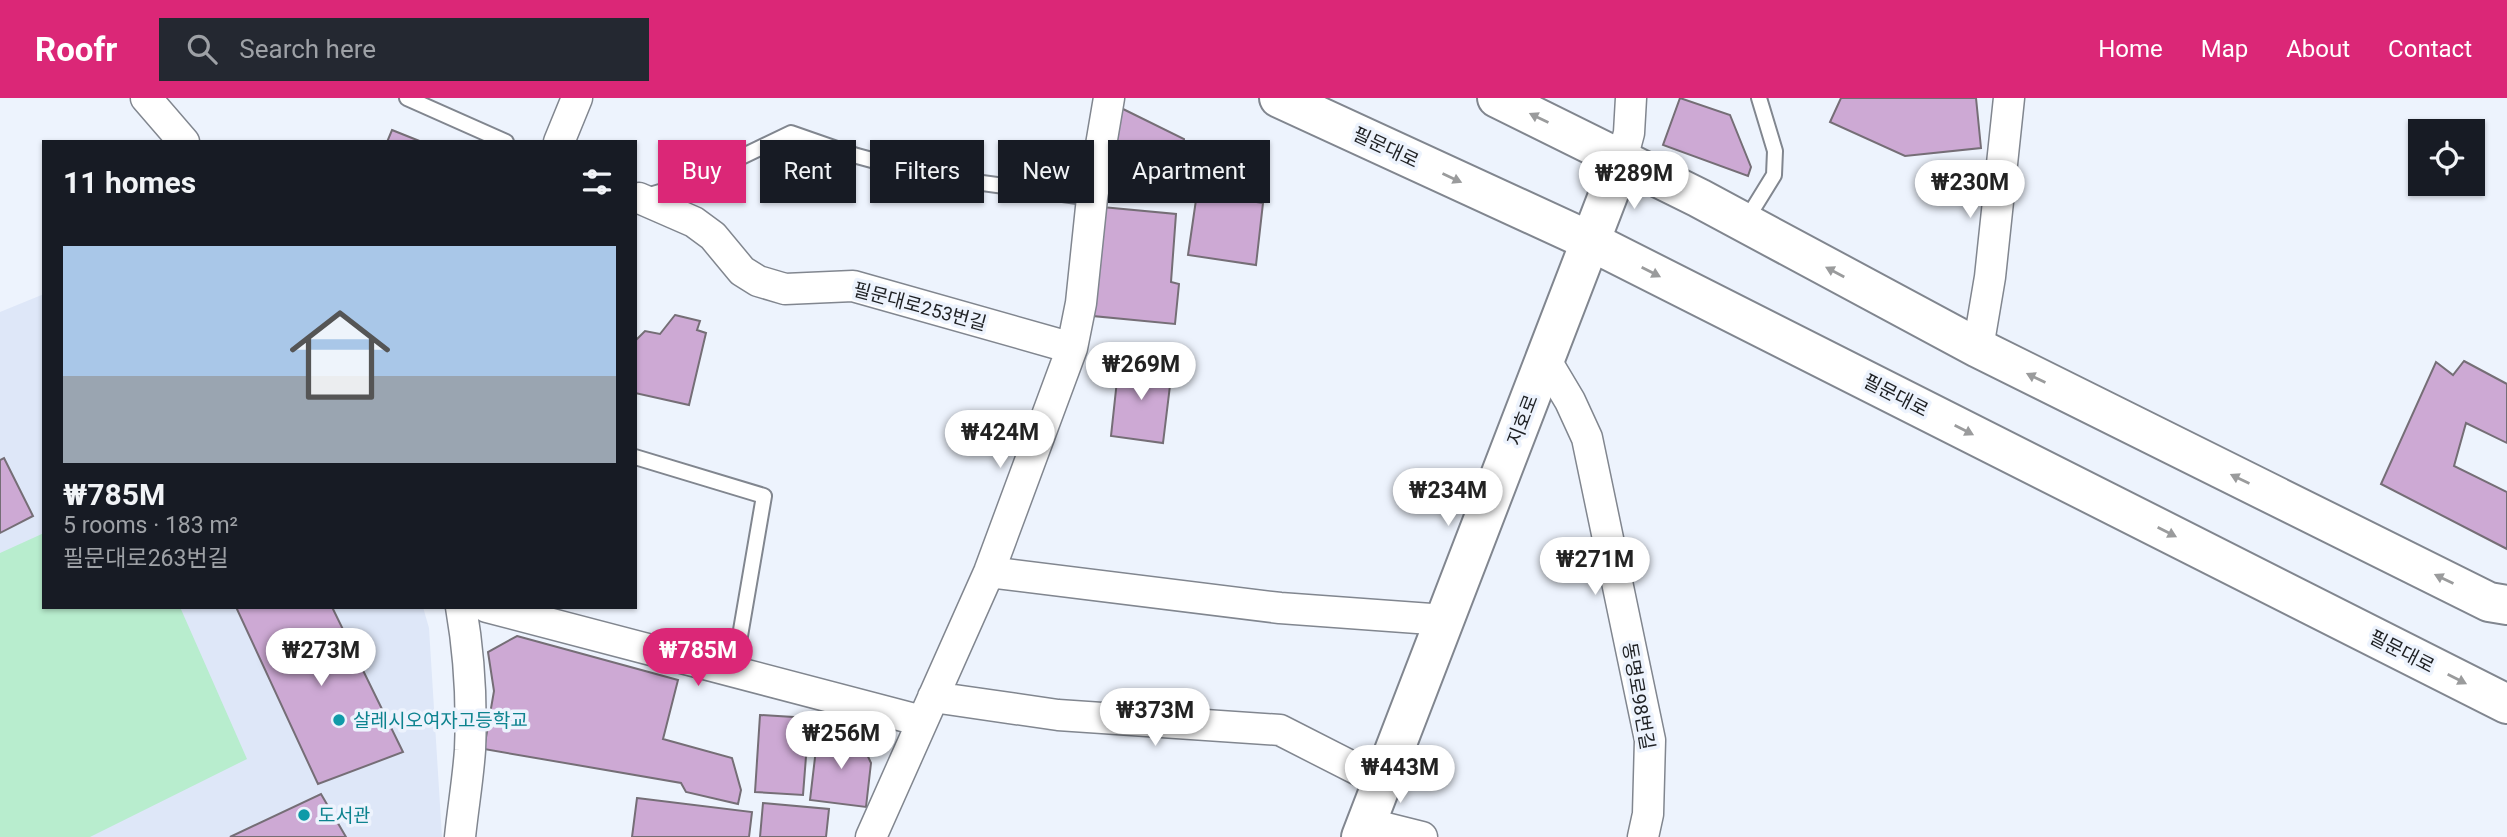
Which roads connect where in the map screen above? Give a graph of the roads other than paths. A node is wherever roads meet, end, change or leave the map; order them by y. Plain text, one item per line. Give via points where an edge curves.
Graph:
1 (146, 98) edge
2 (407, 98) edge
3 (577, 98) edge
4 (1109, 98) edge
5 (1279, 98) edge
6 (1497, 98) edge
7 (1631, 98) edge
8 (1759, 98) edge
9 (2009, 98) edge
10 (182, 140) edge
11 (502, 140) edge
12 (560, 140) edge
13 (1622, 159) junction
14 (998, 185) edge
15 (1094, 186) edge
16 (637, 197) edge
17 (1091, 203) edge
18 (1745, 223) junction
19 (1590, 241) junction
20 (1072, 348) junction
21 (1978, 348) junction
22 (1545, 359) junction
23 (637, 458) edge
24 (989, 572) junction
25 (2507, 605) edge
26 (461, 609) edge
27 (495, 609) edge
28 (1445, 620) junction
29 (734, 671) junction
30 (2507, 704) edge
31 (928, 709) junction
32 (1382, 782) junction
33 (1364, 830) edge
34 (460, 837) edge
35 (871, 837) edge
36 (1422, 837) edge
37 (1643, 837) edge

1 - 10 street
2 - 11 lane
3 - 12 street
4 - 15 street
5 -> 19 main road, 필문대로
13 -> 6 main road
7 - 13 street
8 - 18 lane via 1775,151 1774,175
9 - 21 street
13 - 18 main road
13 - 19 main road, 지호로
14 - 16 lane, 필문대로253번길 via 931,176 791,133 683,185
16 - 20 street, 필문대로253번길 via 694,222 758,281 785,289 853,286
17 - 20 street
21 -> 18 main road
19 - 22 main road, 지호로
19 -> 30 main road, 필문대로
20 - 24 street
25 -> 21 main road via 2489,602
22 - 28 main road, 지호로
22 - 37 street, 동명로98번길 via 1587,438 1643,704 1650,740
23 - 29 lane via 764,496
24 - 28 street via 1280,608
24 - 31 street
26 - 34 street via 470,749
27 - 29 street
28 - 32 main road, 지호로
29 - 31 street
31 - 32 street via 1280,730
31 - 35 street
32 - 33 main road, 지호로
33 - 36 street

